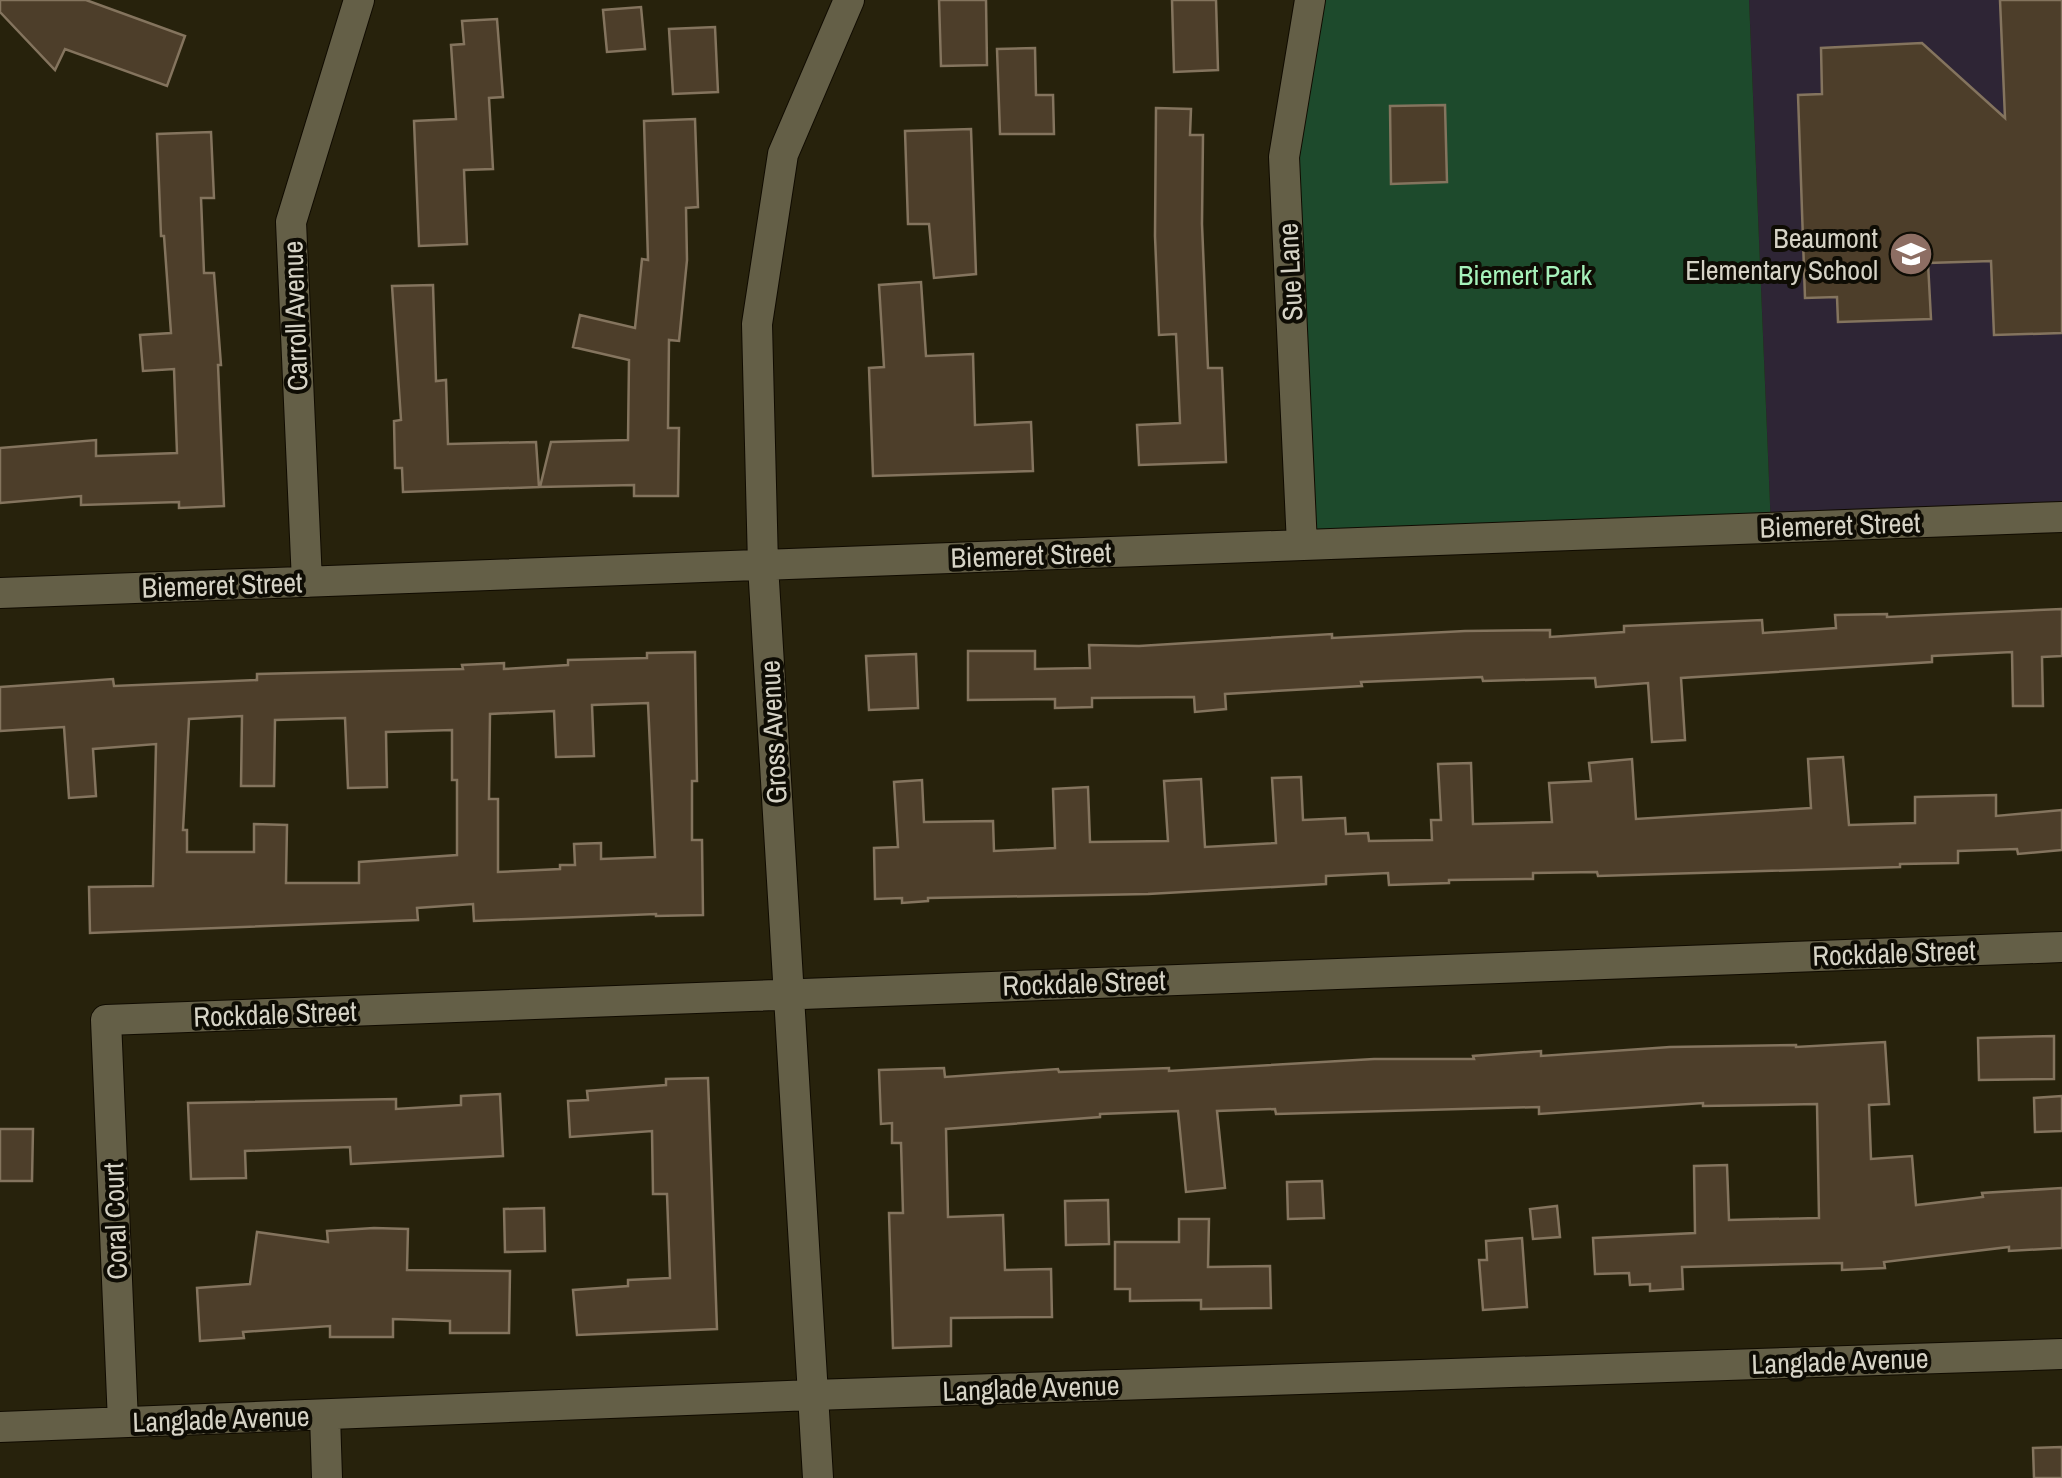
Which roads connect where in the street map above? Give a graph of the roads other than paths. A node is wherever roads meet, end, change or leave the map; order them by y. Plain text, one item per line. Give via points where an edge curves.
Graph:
1 (849, 0) edge
2 (1310, 0) edge
3 (354, 2) edge
4 (2062, 517) edge
5 (1302, 545) junction
6 (763, 565) junction
7 (306, 582) junction
8 (0, 594) edge
9 (2062, 946) edge
10 (789, 994) junction
11 (106, 1020) joint
12 (2062, 1354) edge
13 (813, 1395) junction
14 (325, 1414) junction
15 (124, 1422) junction
16 (0, 1427) edge
17 (327, 1478) edge
18 (818, 1478) edge

1 - 6 street, Gross Avenue via 783,154 757,324
2 - 5 street, Sue Lane via 1284,157
3 - 7 street, Carroll Avenue via 291,222
4 - 5 street, Biemeret Street
5 - 6 street, Biemeret Street
6 - 7 street, Biemeret Street
6 - 10 street, Gross Avenue
7 - 8 street, Biemeret Street
9 - 10 street, Rockdale Street
10 - 11 street, Rockdale Street
10 - 13 street, Gross Avenue
11 - 15 street, Coral Court
12 - 13 street, Langlade Avenue
13 - 14 street, Langlade Avenue
13 - 18 street, Gross Avenue
14 - 15 street, Langlade Avenue
14 - 17 street
15 - 16 street, Langlade Avenue

